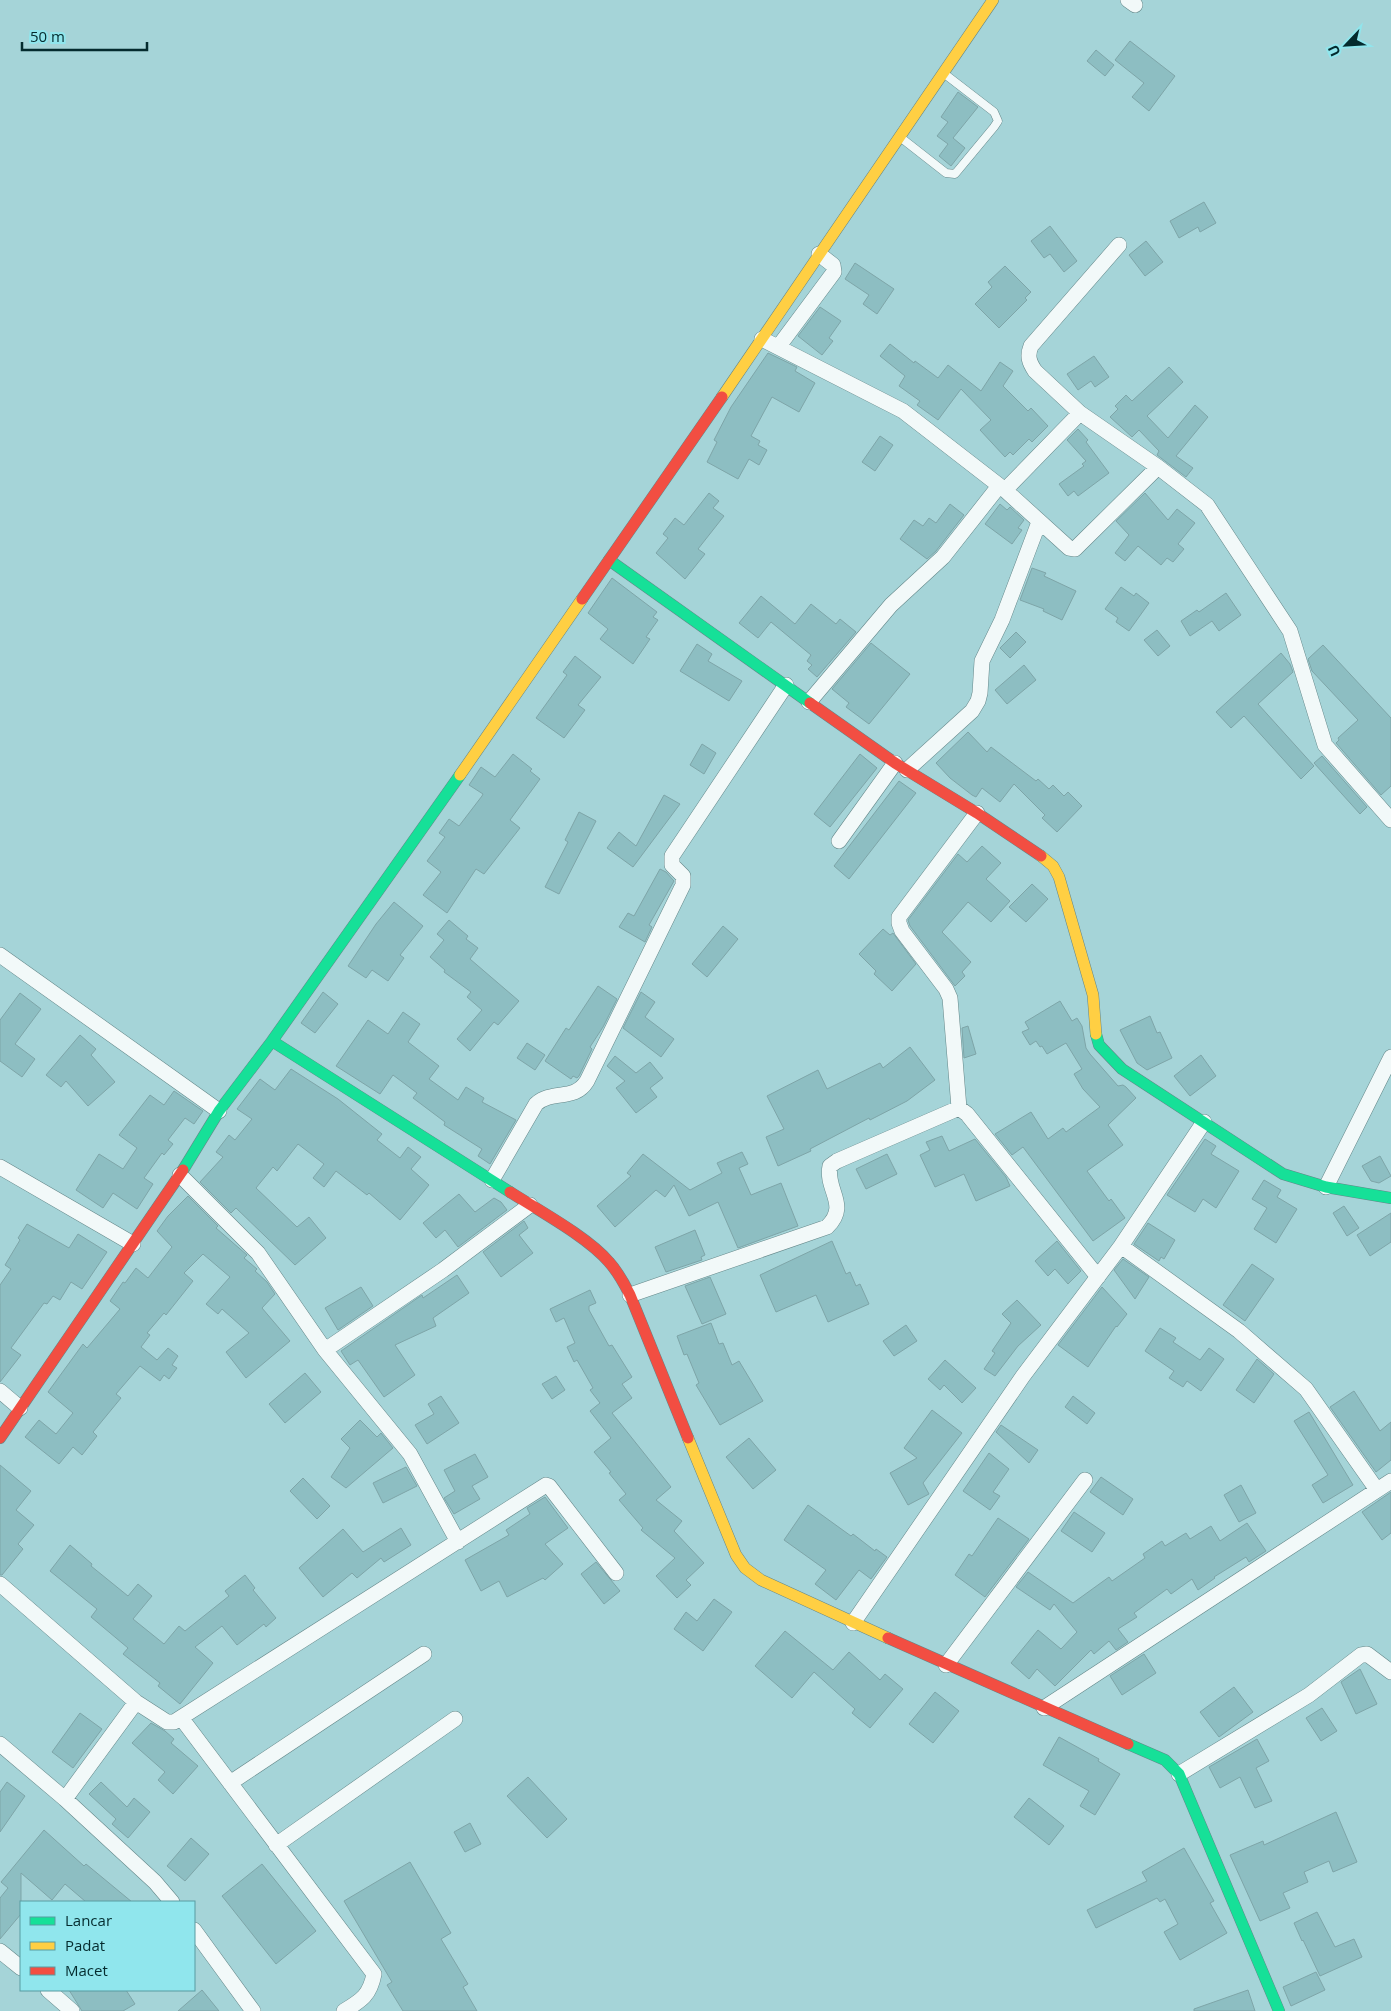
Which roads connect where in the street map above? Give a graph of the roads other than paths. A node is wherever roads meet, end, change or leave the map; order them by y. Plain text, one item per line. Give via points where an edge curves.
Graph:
1 (993, 0) edge
2 (944, 74) junction
3 (899, 136) junction
4 (1119, 245) dead end
5 (819, 254) junction
6 (762, 338) junction
7 (778, 346) junction
8 (1080, 413) junction
9 (1158, 467) junction
10 (1002, 488) junction
11 (1039, 522) junction
12 (609, 560) junction
13 (786, 686) junction
14 (809, 702) junction
15 (901, 766) junction
16 (977, 813) junction
17 (1391, 820) edge
18 (839, 841) dead end
19 (0, 955) edge
20 (272, 1041) junction
21 (1391, 1057) edge
22 (959, 1108) junction
23 (219, 1111) junction
24 (1204, 1122) junction
25 (0, 1166) edge
26 (180, 1175) junction
27 (492, 1180) junction
28 (1326, 1187) junction
29 (1391, 1198) edge
30 (530, 1205) junction
31 (133, 1244) junction
32 (1121, 1246) junction
33 (1098, 1277) junction
34 (630, 1295) junction
35 (325, 1350) junction
36 (0, 1391) edge
37 (20, 1408) junction
38 (0, 1438) edge
39 (1085, 1480) dead end
40 (1391, 1481) edge
41 (1377, 1490) junction
42 (458, 1542) junction
43 (616, 1573) dead end
44 (0, 1584) edge
45 (853, 1623) junction
46 (424, 1654) dead end
47 (946, 1665) junction
48 (1391, 1672) edge
49 (136, 1702) junction
50 (1044, 1708) junction
51 (182, 1719) junction
52 (455, 1719) dead end
53 (0, 1744) edge
54 (1179, 1774) junction
55 (230, 1783) junction
56 (65, 1799) junction
57 (276, 1845) junction
58 (171, 1901) edge
59 (195, 1931) edge
60 (0, 1951) edge
61 (20, 1967) edge
62 (49, 1991) edge
63 (72, 2011) edge
64 (252, 2011) edge
65 (344, 2011) edge
66 (1279, 2011) edge

1 - 2 street
2 - 3 street
2 - 3 lane via 994,112 998,121 994,127 955,174 946,173
3 - 5 street
4 - 8 street via 1031,346 1028,354 1029,363 1035,371
5 - 6 street
5 - 7 street via 833,265 834,272
6 - 7 street
6 - 12 street
7 - 10 street via 898,407
8 - 9 street
8 - 10 street
9 - 11 street via 1075,548 1064,545
9 - 17 street via 1206,505 1282,618 1296,646 1325,745
10 - 11 street
10 - 14 street via 943,557 891,605
11 - 15 street via 1002,620 982,661 978,701 972,711
12 - 13 street
12 - 20 street
13 - 14 street
13 - 27 street via 672,856 672,865 684,876 683,885 583,1088 576,1093 543,1098 536,1104
14 - 15 street
15 - 16 street
15 - 18 street
16 - 22 street via 900,916 899,923 950,998
16 - 24 street via 1054,866 1093,995 1099,1045 1122,1069
19 - 23 street
20 - 23 street
20 - 27 street
21 - 28 street
22 - 33 street
22 - 34 street via 830,1166 828,1174 837,1201 837,1214 827,1227
23 - 26 street
24 - 28 street via 1283,1174
24 - 32 street
25 - 31 street
26 - 31 street
26 - 35 street via 252,1245
27 - 30 street
28 - 29 street
30 - 34 street via 580,1237 608,1260
30 - 35 street via 443,1270
31 - 37 street
32 - 33 street
32 - 41 street via 1239,1331 1306,1389
33 - 45 street via 1023,1376
34 - 45 street via 736,1555 745,1568 761,1580
35 - 42 street via 406,1448
36 - 37 street
37 - 38 street
39 - 47 street
40 - 41 street
41 - 50 street
42 - 43 street via 547,1485
42 - 51 street
44 - 49 street
45 - 47 street
46 - 55 street
47 - 50 street
48 - 54 street via 1367,1654 1361,1655 1309,1696
49 - 51 street via 167,1722
49 - 56 street
50 - 54 street via 1165,1760
51 - 55 street
52 - 57 street
53 - 56 street
54 - 66 street
55 - 57 street
56 - 58 street
57 - 65 street via 374,1974 371,1988 361,2000
59 - 64 street
60 - 61 street
62 - 63 street

